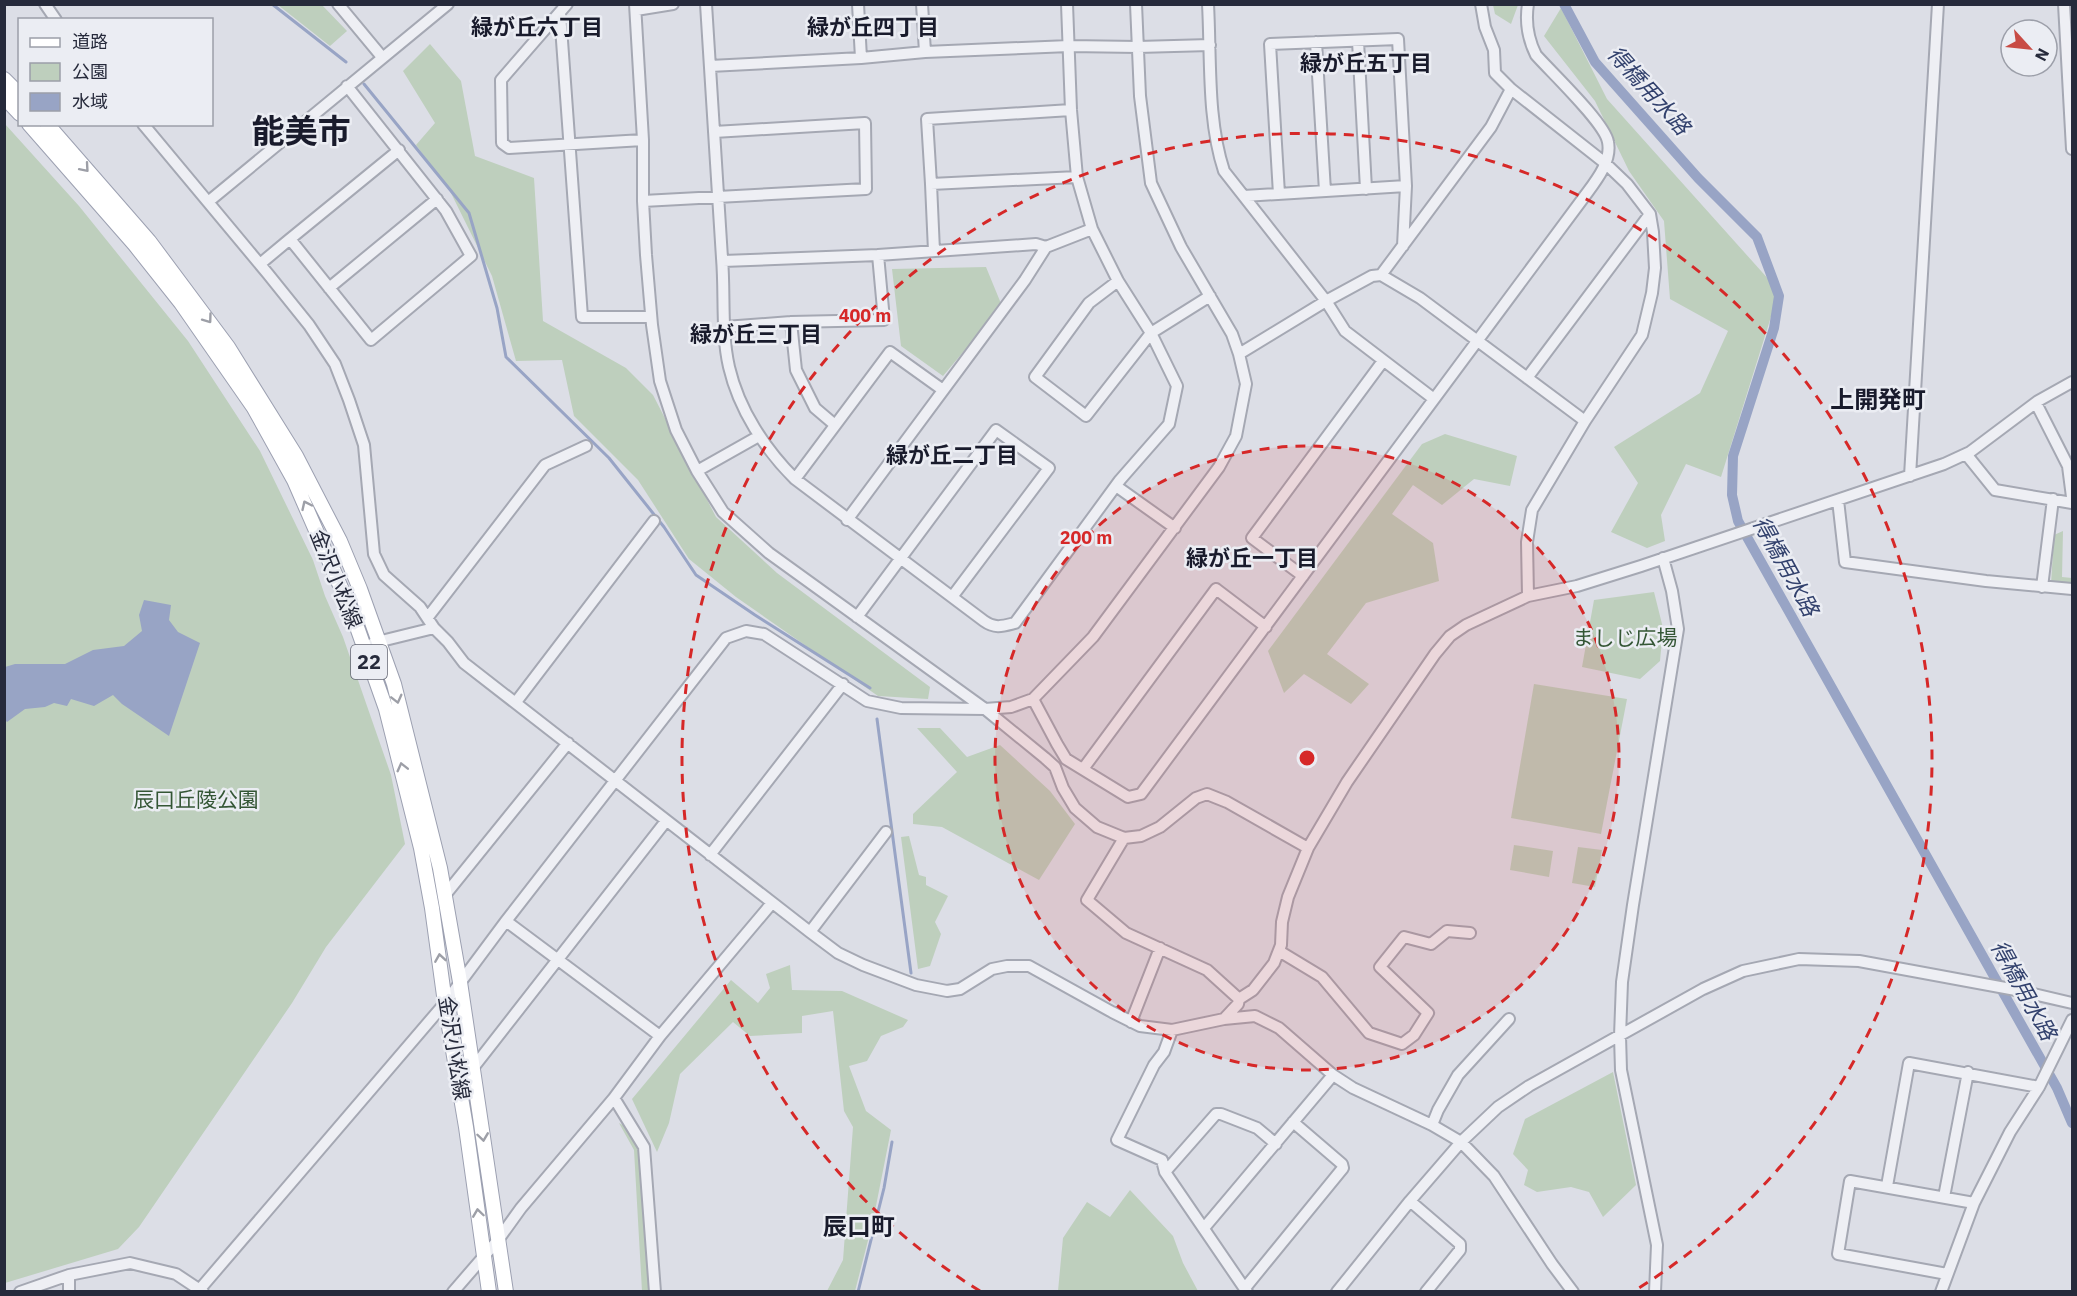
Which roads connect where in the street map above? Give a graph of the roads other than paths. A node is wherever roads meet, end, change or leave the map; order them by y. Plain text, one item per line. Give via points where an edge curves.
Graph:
1 (45, 4) edge
2 (338, 4) edge
3 (448, 4) edge
4 (672, 4) edge
5 (706, 4) edge
6 (858, 4) edge
7 (922, 4) edge
8 (1067, 4) edge
9 (1136, 4) edge
10 (1208, 4) edge
11 (1481, 4) edge
12 (1528, 4) edge
13 (1938, 4) edge
14 (2064, 4) edge
15 (635, 7) edge
16 (563, 9) edge
17 (55, 18) edge
18 (1358, 40) junction
19 (1316, 42) junction
20 (1210, 45) junction
21 (1069, 46) junction
22 (1138, 47) junction
23 (924, 52) junction
24 (382, 57) junction
25 (861, 58) junction
26 (710, 66) junction
27 (4, 79) edge
28 (347, 86) junction
29 (1511, 89) junction
30 (18, 93) edge
31 (4, 97) edge
32 (1071, 110) junction
33 (18, 112) edge
34 (31, 126) edge
35 (48, 126) edge
36 (145, 126) edge
37 (714, 132) junction
38 (643, 140) junction
39 (570, 144) junction
40 (2073, 149) edge
41 (399, 150) junction
42 (1605, 163) junction
43 (1077, 177) junction
44 (931, 184) junction
45 (1406, 186) junction
46 (1366, 189) junction
47 (1326, 191) junction
48 (1279, 194) junction
49 (1244, 196) junction
50 (718, 197) junction
51 (437, 199) junction
52 (643, 201) junction
53 (208, 202) junction
54 (1650, 214) junction
55 (1092, 229) junction
56 (291, 239) junction
57 (1403, 246) junction
58 (1046, 247) junction
59 (934, 251) junction
60 (878, 255) junction
61 (723, 261) junction
62 (260, 264) junction
63 (1381, 275) junction
64 (1118, 281) junction
65 (329, 288) junction
66 (1210, 296) junction
67 (1326, 301) junction
68 (651, 317) junction
69 (791, 322) junction
70 (725, 327) junction
71 (1151, 333) junction
72 (1477, 340) junction
73 (1239, 354) junction
74 (1383, 361) junction
75 (1527, 378) junction
76 (2073, 382) edge
77 (943, 390) junction
78 (1434, 399) junction
79 (2036, 403) junction
80 (1585, 421) junction
81 (835, 425) junction
82 (759, 436) junction
83 (586, 446) dead end
84 (1966, 454) junction
85 (2070, 465) edge
86 (697, 471) junction
87 (1910, 476) junction
88 (795, 480) junction
89 (1116, 486) junction
90 (2073, 497) edge
91 (2053, 499) junction
92 (1838, 500) junction
93 (2073, 503) edge
94 (847, 520) junction
95 (654, 521) dead end
96 (1175, 528) junction
97 (900, 558) junction
98 (1663, 558) junction
99 (1303, 576) junction
100 (2042, 587) junction
101 (2073, 589) edge
102 (1528, 596) junction
103 (952, 597) junction
104 (428, 617) junction
105 (857, 617) junction
106 (1266, 627) junction
107 (434, 628) junction
108 (379, 642) junction
109 (363, 646) junction
110 (843, 684) junction
111 (1034, 699) junction
112 (516, 702) junction
113 (985, 709) junction
114 (568, 743) junction
115 (1083, 769) junction
116 (616, 780) junction
117 (666, 821) junction
118 (886, 832) dead end
119 (1124, 837) junction
120 (1308, 848) junction
121 (710, 855) junction
122 (445, 896) junction
123 (772, 903) junction
124 (506, 921) junction
125 (810, 932) junction
126 (1470, 933) dead end
127 (1160, 948) junction
128 (1279, 951) junction
129 (558, 960) junction
130 (460, 982) junction
131 (1239, 999) junction
132 (445, 1003) junction
133 (2073, 1003) edge
134 (1224, 1018) junction
135 (1509, 1019) dead end
136 (2073, 1020) edge
137 (1131, 1022) junction
138 (1172, 1030) junction
139 (660, 1036) junction
140 (1620, 1036) junction
141 (473, 1068) junction
142 (1968, 1072) junction
143 (1333, 1075) junction
144 (2041, 1082) junction
145 (614, 1098) junction
146 (1293, 1122) junction
147 (1432, 1125) junction
148 (1461, 1142) junction
149 (1275, 1143) junction
150 (1166, 1172) junction
151 (1887, 1186) junction
152 (1944, 1197) junction
153 (1410, 1201) junction
154 (1974, 1203) junction
155 (1204, 1227) junction
156 (498, 1240) junction
157 (484, 1254) junction
158 (1947, 1274) junction
159 (69, 1275) junction
160 (202, 1290) edge
161 (1246, 1290) edge
162 (20, 1292) edge
163 (69, 1292) edge
164 (453, 1292) edge
165 (489, 1292) edge
166 (506, 1292) edge
167 (655, 1292) edge
168 (1337, 1292) edge
169 (1426, 1292) edge
170 (1573, 1292) edge
171 (1655, 1292) edge
172 (1941, 1292) edge

1 - 17 street
2 - 24 street
3 - 24 street
4 - 15 street
5 - 26 street
6 - 25 street
7 - 23 street
8 - 21 street
9 - 22 street
10 - 20 street
11 - 29 street via 1494,50 1495,73
12 - 42 street via 1530,42 1536,56 1595,119 1608,140
13 - 87 street
14 - 40 street
15 - 38 street
16 - 39 street
16 - 39 street via 501,80 502,143 509,148
18 - 19 street
18 - 45 street via 1398,39
18 - 46 street
19 - 47 street
19 - 48 street via 1270,44
20 - 22 street
20 - 49 street via 1218,153 1224,171
21 - 22 street
21 - 23 street
21 - 32 street
22 - 66 street via 1151,183 1180,247
23 - 25 street
24 - 28 street
25 - 26 street
26 - 37 street
27 - 30 main road
28 - 41 street
28 - 53 street
29 - 42 street
29 - 57 street via 1491,127
31 - 33 main road
32 - 43 street
32 - 44 street via 927,119
109 -> 34 main road, 金沢小松線 / 22 via 303,500 254,408 142,253
35 -> 108 main road, 金沢小松線 / 22 via 156,250 263,400 340,541
36 - 53 street
37 - 50 street
37 - 50 street via 865,123 866,189
38 - 39 street
38 - 52 street
39 - 68 street via 582,317
41 - 51 street
41 - 56 street
42 - 54 street
42 - 72 street
43 - 44 street
43 - 55 street
44 - 59 street
45 - 46 street
45 - 57 street
46 - 47 street
47 - 48 street
48 - 49 street
49 - 67 street
50 - 52 street
50 - 61 street
51 - 65 street
51 - 65 street via 471,256 371,340
52 - 68 street
53 - 62 street
54 - 75 street
54 - 80 street via 1655,268 1642,334
55 - 58 street
55 - 64 street
56 - 62 street
56 - 65 street
57 - 63 street
58 - 59 street via 1036,244
58 - 77 street
59 - 60 street
60 - 61 street
60 - 69 street via 884,320
61 - 70 street
62 - 104 street via 335,364 364,446 374,554 384,575
63 - 67 street
63 - 72 street
64 - 71 street
64 - 71 street via 1089,303 1035,377 1086,416
66 - 71 street
66 - 73 street
67 - 73 street
67 - 74 street via 1346,331
68 - 86 street via 660,381 676,430
69 - 70 street
69 - 81 street via 796,370 815,408
70 - 82 street via 729,367
71 - 89 street via 1177,386 1174,406 1169,424
72 - 75 street
72 - 78 street
73 - 96 street via 1246,384 1236,436
74 - 78 street
74 - 99 street via 1252,538
75 - 80 street
76 - 79 street
77 - 81 street via 890,352
77 - 94 street
78 - 99 street
79 - 84 street
79 - 85 street
80 - 102 street via 1532,510 1527,542
81 - 88 street
82 - 86 street
82 - 88 street
83 - 104 street via 545,465
84 - 87 street
84 - 91 street via 1995,490
85 - 90 street
86 - 105 street via 723,512 770,553
87 - 92 street
88 - 94 street
89 - 96 street
89 - 103 street via 1015,623 990,625
91 - 93 street
91 - 100 street
92 - 98 street
92 - 100 street via 1845,562
94 - 97 street
95 - 112 street
96 - 111 street via 1093,637
97 - 103 street
97 - 103 street via 996,430 1049,468
97 - 105 street
98 - 102 street via 1577,586
98 - 140 street via 1678,629 1622,982
99 - 106 street
100 - 101 street
102 - 120 street via 1450,636 1347,782
104 - 107 street
105 - 113 street
106 - 115 street via 1142,794 1128,797
106 - 115 street via 1216,589
107 - 108 street
107 - 112 street via 464,663
108 - 109 street
108 -> 122 main road, 金沢小松線 / 22 via 394,684
132 -> 109 main road, 金沢小松線 / 22 via 421,848 386,709
110 - 113 street via 867,701 901,708
110 - 116 street via 764,634 746,631 726,638
110 - 121 street
111 - 113 street via 1011,707
111 - 115 street via 1066,759
112 - 114 street
113 - 119 street via 1055,767 1075,808 1110,833
114 - 116 street
114 - 122 street
116 - 117 street
116 - 124 street
117 - 121 street
117 - 129 street
118 - 125 street
119 - 120 street via 1141,837 1196,798 1207,795 1227,802
119 - 127 street via 1087,900 1126,933
120 - 128 street via 1288,897
121 - 123 street
122 - 130 main road, 金沢小松線 / 22
123 - 125 street
123 - 139 street
124 - 129 street
124 - 130 street
125 - 137 street via 862,965 916,985 947,991 960,989 992,969 1029,966
126 - 128 street via 1447,931 1431,944 1404,937 1380,967 1428,1013 1414,1035 1402,1044 1369,1033 1322,977
127 - 131 street via 1207,970
127 - 137 street
128 - 131 street via 1264,978
129 - 139 street
129 - 141 street
130 - 132 street
130 - 141 main road, 金沢小松線 / 22
131 - 134 street
157 -> 132 main road, 金沢小松線 / 22
132 - 160 street
133 - 140 street via 1859,961 1799,959 1743,971 1703,988
134 - 138 street
134 - 143 street via 1255,1016 1279,1029
135 - 147 street via 1458,1075
136 - 144 street
137 - 138 street
138 - 150 street via 1117,1140 1162,1160
139 - 145 street
140 - 148 street via 1529,1086 1498,1107
140 - 171 street via 1621,1070 1657,1245
141 -> 156 main road, 金沢小松線 / 22
142 - 144 street
142 - 151 street via 1909,1063
142 - 152 street
143 - 146 street
143 - 147 street
144 - 154 street
145 - 156 street
145 - 167 street via 644,1147
146 - 149 street
146 - 161 street via 1343,1168
147 - 148 street
148 - 153 street
148 - 170 street via 1494,1176
149 - 150 street via 1257,1128 1216,1114
149 - 155 street
150 - 155 street
151 - 152 street
151 - 158 street via 1850,1181 1838,1254
152 - 154 street
153 - 168 street
153 - 169 street via 1460,1244 1460,1250
154 - 158 street
155 - 161 street
156 - 157 street
156 - 166 main road, 金沢小松線 / 22
157 - 164 street
157 - 165 main road, 金沢小松線 / 22
158 - 172 street
159 - 160 street via 130,1263 176,1274
159 - 162 street
159 - 163 street

